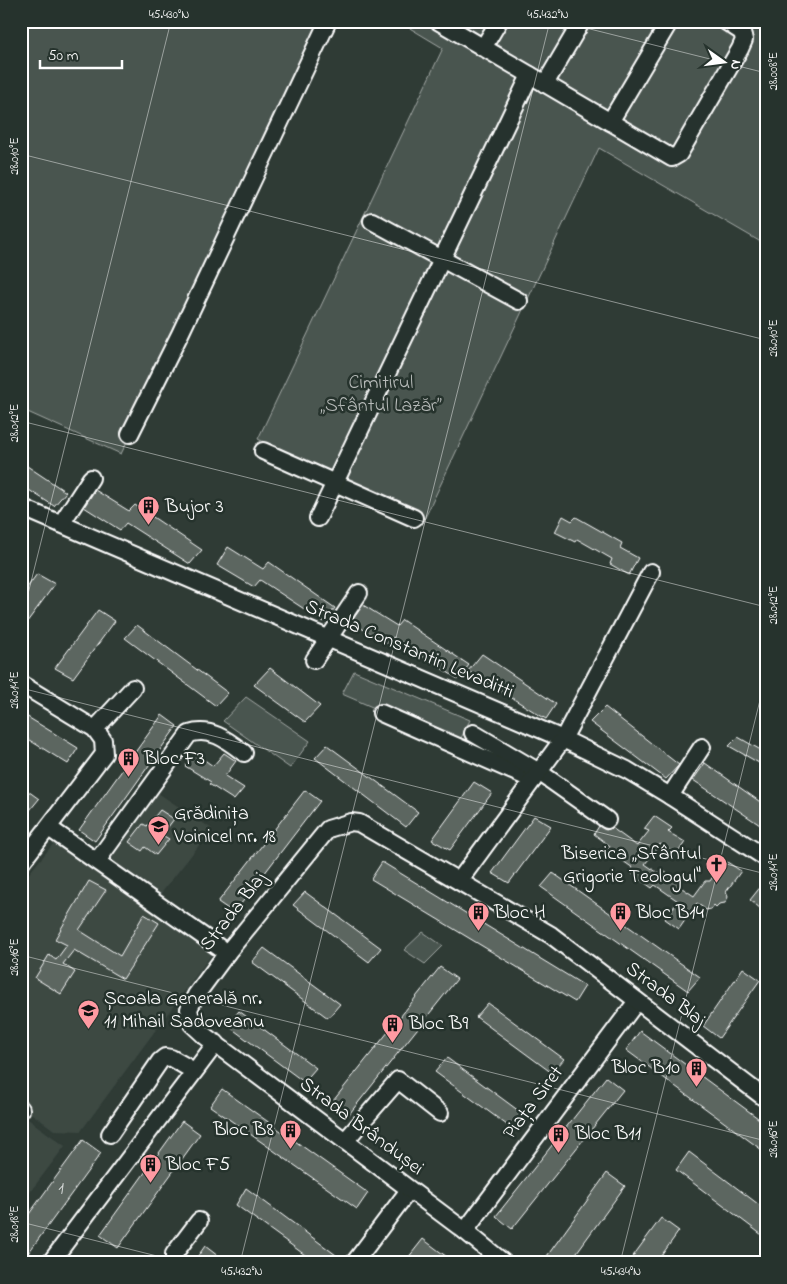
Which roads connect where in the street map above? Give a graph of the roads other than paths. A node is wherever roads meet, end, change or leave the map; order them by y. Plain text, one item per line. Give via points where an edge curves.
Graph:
1 (328, 21) edge
2 (438, 21) edge
3 (499, 21) edge
4 (582, 21) edge
5 (670, 21) edge
6 (725, 21) edge
7 (484, 48) junction
8 (530, 75) junction
9 (546, 84) junction
10 (610, 122) junction
11 (372, 221) dead end
12 (442, 259) junction
13 (519, 300) dead end
14 (130, 434) dead end
15 (262, 451) dead end
16 (91, 478) dead end
17 (334, 483) junction
18 (21, 507) edge
19 (318, 518) dead end
20 (414, 518) dead end
21 (61, 524) junction
22 (651, 572) dead end
23 (359, 593) dead end
24 (327, 638) junction
25 (314, 660) dead end
26 (21, 684) edge
27 (133, 688) dead end
28 (381, 713) dead end
29 (95, 729) junction
30 (473, 733) dead end
31 (563, 739) junction
32 (702, 746) dead end
33 (244, 753) dead end
34 (536, 776) junction
35 (670, 796) junction
36 (607, 820) dead end
37 (49, 828) junction
38 (766, 858) edge
39 (97, 861) junction
40 (21, 863) edge
41 (459, 881) junction
42 (227, 953) junction
43 (637, 1001) junction
44 (192, 1024) joint
45 (216, 1043) junction
46 (194, 1071) junction
47 (766, 1099) edge
48 (440, 1113) dead end
49 (110, 1134) dead end
50 (345, 1141) junction
51 (409, 1190) junction
52 (199, 1221) dead end
53 (465, 1231) junction
54 (50, 1263) edge
55 (174, 1263) edge
56 (354, 1263) edge
57 (504, 1263) edge

1 - 14 street
2 - 7 street
3 - 7 street
4 - 9 street
5 - 10 street
6 - 10 street via 742,32 744,40 679,154 672,158
7 - 8 street
8 - 9 street
8 - 12 street
9 - 10 street
11 - 12 street
12 - 13 street
12 - 17 street
15 - 17 street
16 - 21 street
17 - 19 street
17 - 20 street
18 - 21 street, Strada Constantin Levaditti
21 - 24 street, Strada Constantin Levaditti
22 - 31 street
23 - 24 street
24 - 25 street
24 - 31 street, Strada Constantin Levaditti
26 - 29 street
27 - 29 street
28 - 34 street
29 - 37 street via 103,740 104,754
30 - 34 street
31 - 34 street
31 - 35 street, Strada Constantin Levaditti via 627,770
32 - 35 street
33 - 39 street via 223,737 199,731 189,734
34 - 36 street
34 - 41 street
35 - 38 street, Strada Constantin Levaditti
37 - 39 street
37 - 40 street
39 - 42 street
41 - 42 street, Strada Blaj via 359,823 342,824 328,829
41 - 43 street, Strada Blaj via 551,934
42 - 44 street, Strada Blaj via 192,1001 189,1009
43 - 47 street, Strada Blaj
43 - 53 street, Piața Siret
44 - 45 street, Strada Brândușei
45 - 46 street
45 - 50 street, Strada Brândușei
46 - 49 street via 165,1056
46 - 54 street
48 - 50 street via 398,1080
50 - 51 street, Strada Brândușei
51 - 53 street, Strada Brândușei
51 - 56 street
52 - 55 street via 174,1254
53 - 57 street, Strada Brândușei

